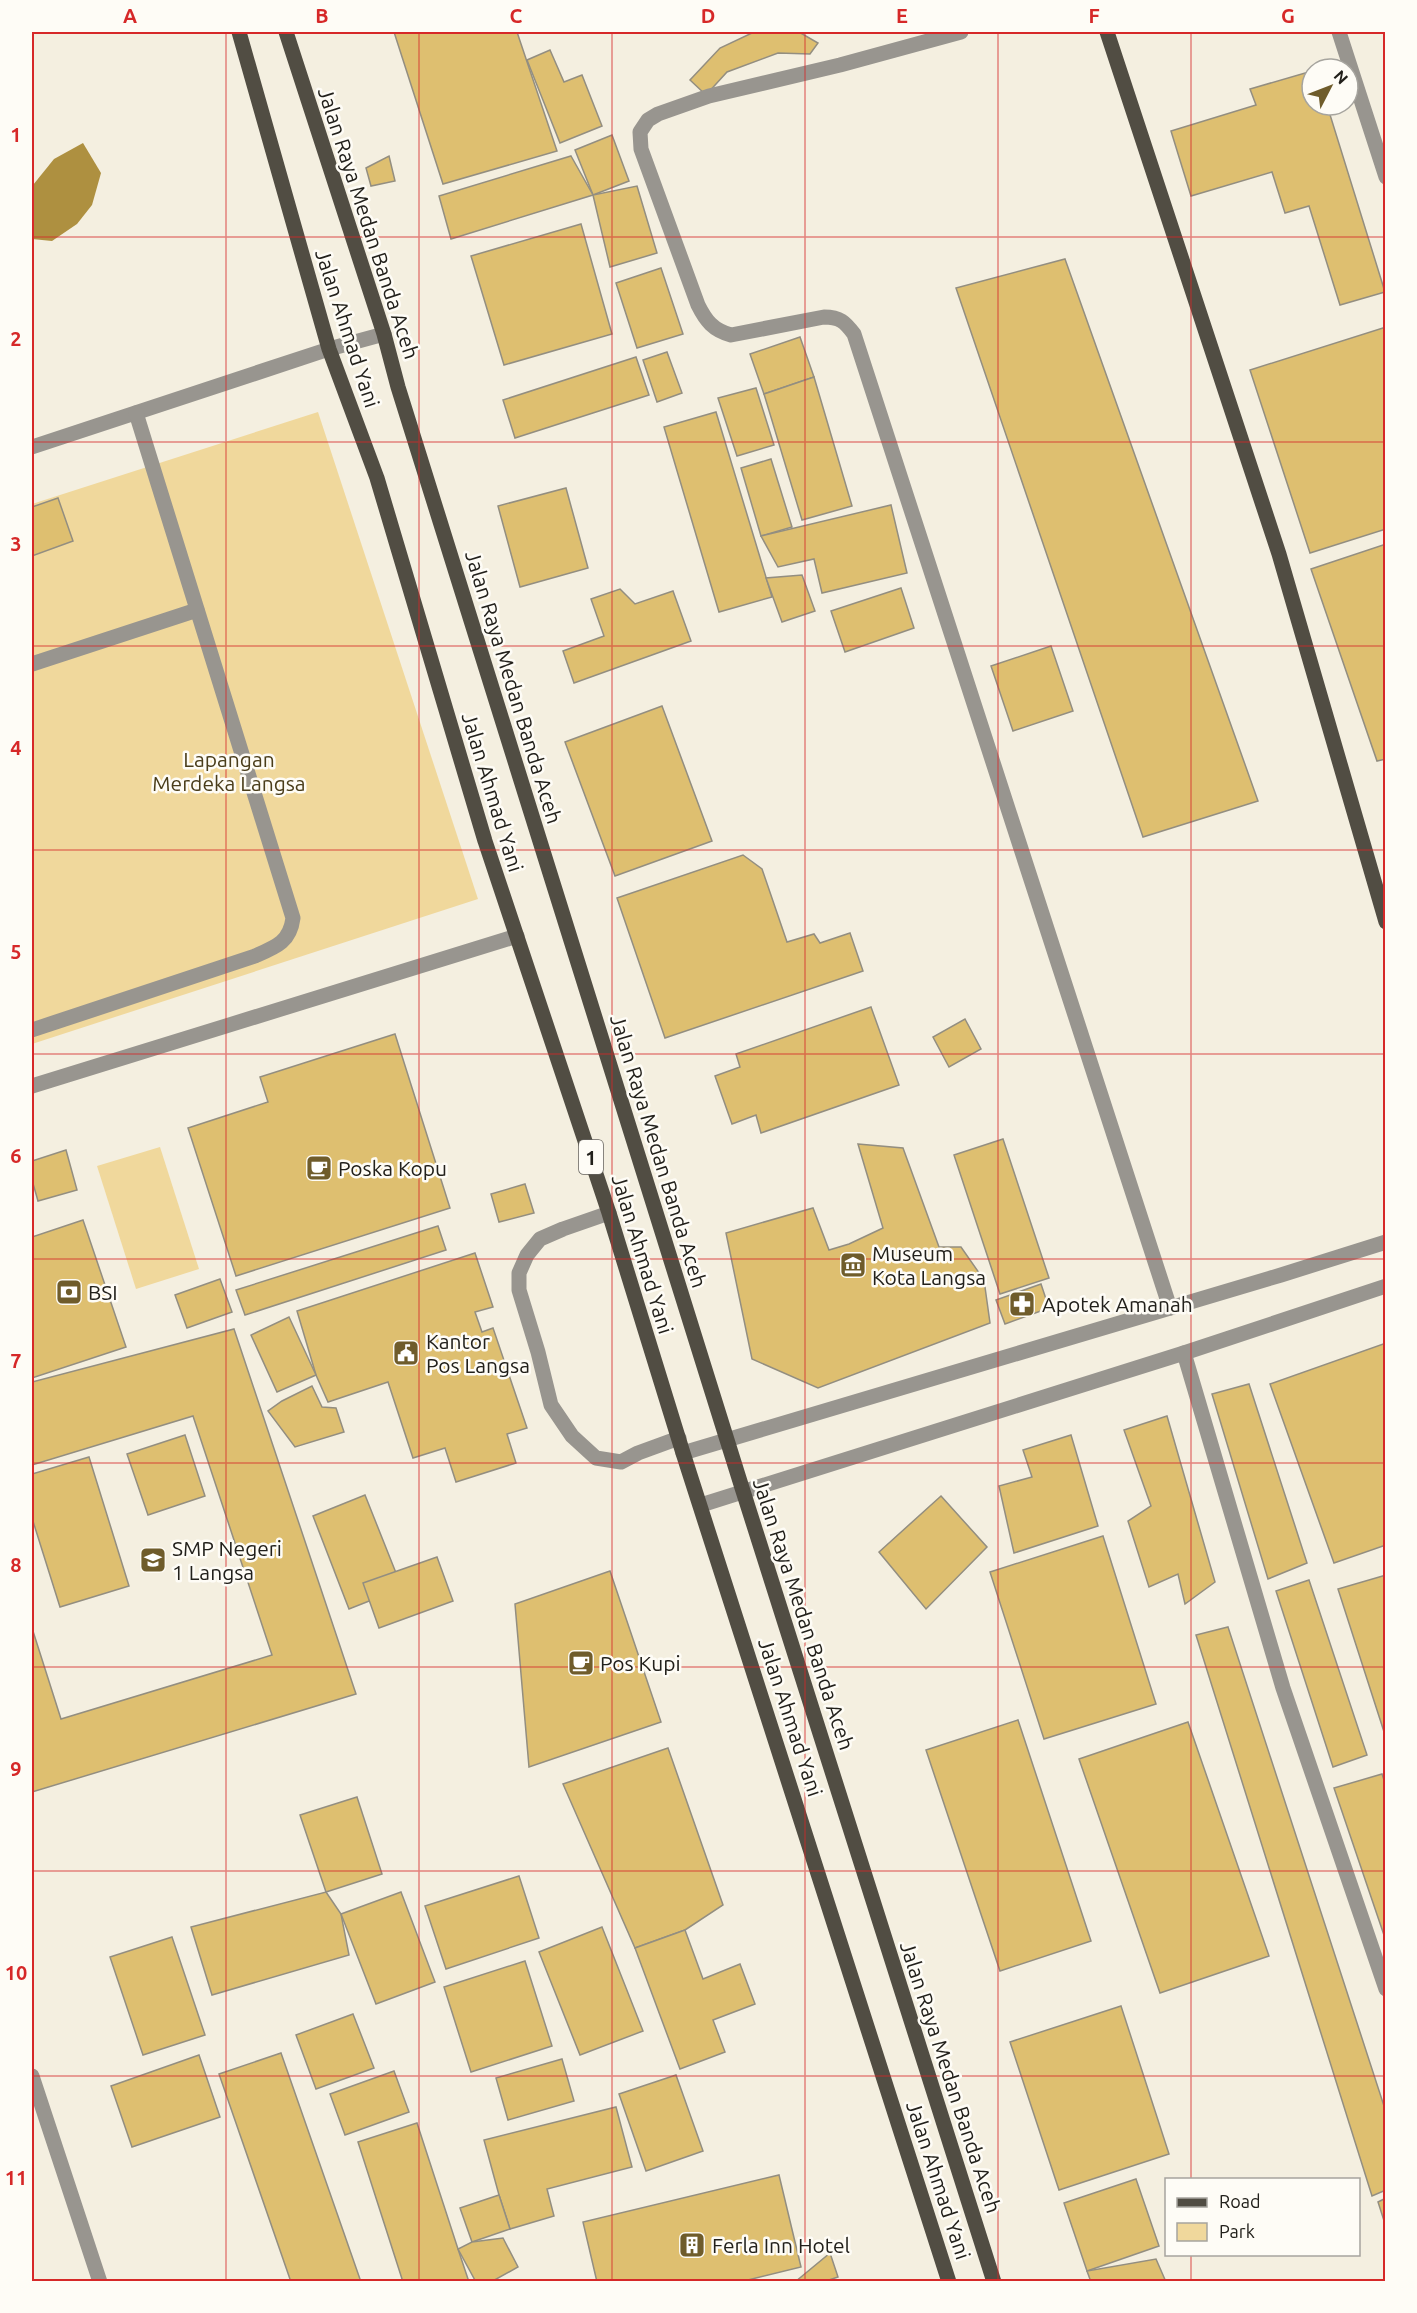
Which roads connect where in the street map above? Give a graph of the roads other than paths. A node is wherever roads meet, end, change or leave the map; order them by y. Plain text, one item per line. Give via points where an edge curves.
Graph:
1 (239, 32) edge
2 (286, 32) edge
3 (961, 32) edge
4 (1107, 32) edge
5 (1339, 32) edge
6 (1386, 177) edge
7 (384, 334) junction
8 (329, 349) junction
9 (136, 413) junction
10 (32, 447) edge
11 (197, 610) junction
12 (32, 664) edge
13 (1386, 922) edge
14 (517, 936) junction
15 (32, 1030) edge
16 (32, 1086) edge
17 (609, 1213) junction
18 (1386, 1242) edge
19 (1386, 1286) edge
20 (1170, 1308) junction
21 (1184, 1353) junction
22 (727, 1441) junction
23 (681, 1446) junction
24 (743, 1491) junction
25 (701, 1505) junction
26 (1386, 1989) edge
27 (32, 2076) edge
28 (100, 2282) edge
29 (949, 2282) edge
30 (994, 2282) edge

1 - 8 main road, Jalan Ahmad Yani / 1
2 - 7 main road, Jalan Raya Medan Banda Aceh / 1
3 - 20 street via 709,96 658,114 640,132 641,149 706,321 731,335 837,317 854,334
4 - 13 main road via 1279,554
5 - 6 street
7 - 8 street
7 - 22 main road, Jalan Raya Medan Banda Aceh / 1
8 - 9 street
8 - 14 main road, Jalan Ahmad Yani / 1 via 377,478
9 - 10 street
9 - 11 street
11 - 12 street
11 - 15 street via 293,918 292,931 282,943 255,957
14 - 16 street
14 - 17 main road, Jalan Ahmad Yani / 1
17 - 23 main road, Jalan Ahmad Yani / 1
17 - 23 street via 540,1239 519,1273 519,1290 551,1405 572,1436 596,1458 621,1462 638,1453
18 - 20 street
19 - 21 street
20 - 22 street
21 - 24 street
21 - 26 street via 1284,1688
22 - 23 street
22 - 24 main road, Jalan Raya Medan Banda Aceh / 1
23 - 25 main road, Jalan Ahmad Yani / 1
24 - 25 street
24 - 30 main road, Jalan Raya Medan Banda Aceh / 1
25 - 29 main road, Jalan Ahmad Yani / 1
27 - 28 street

